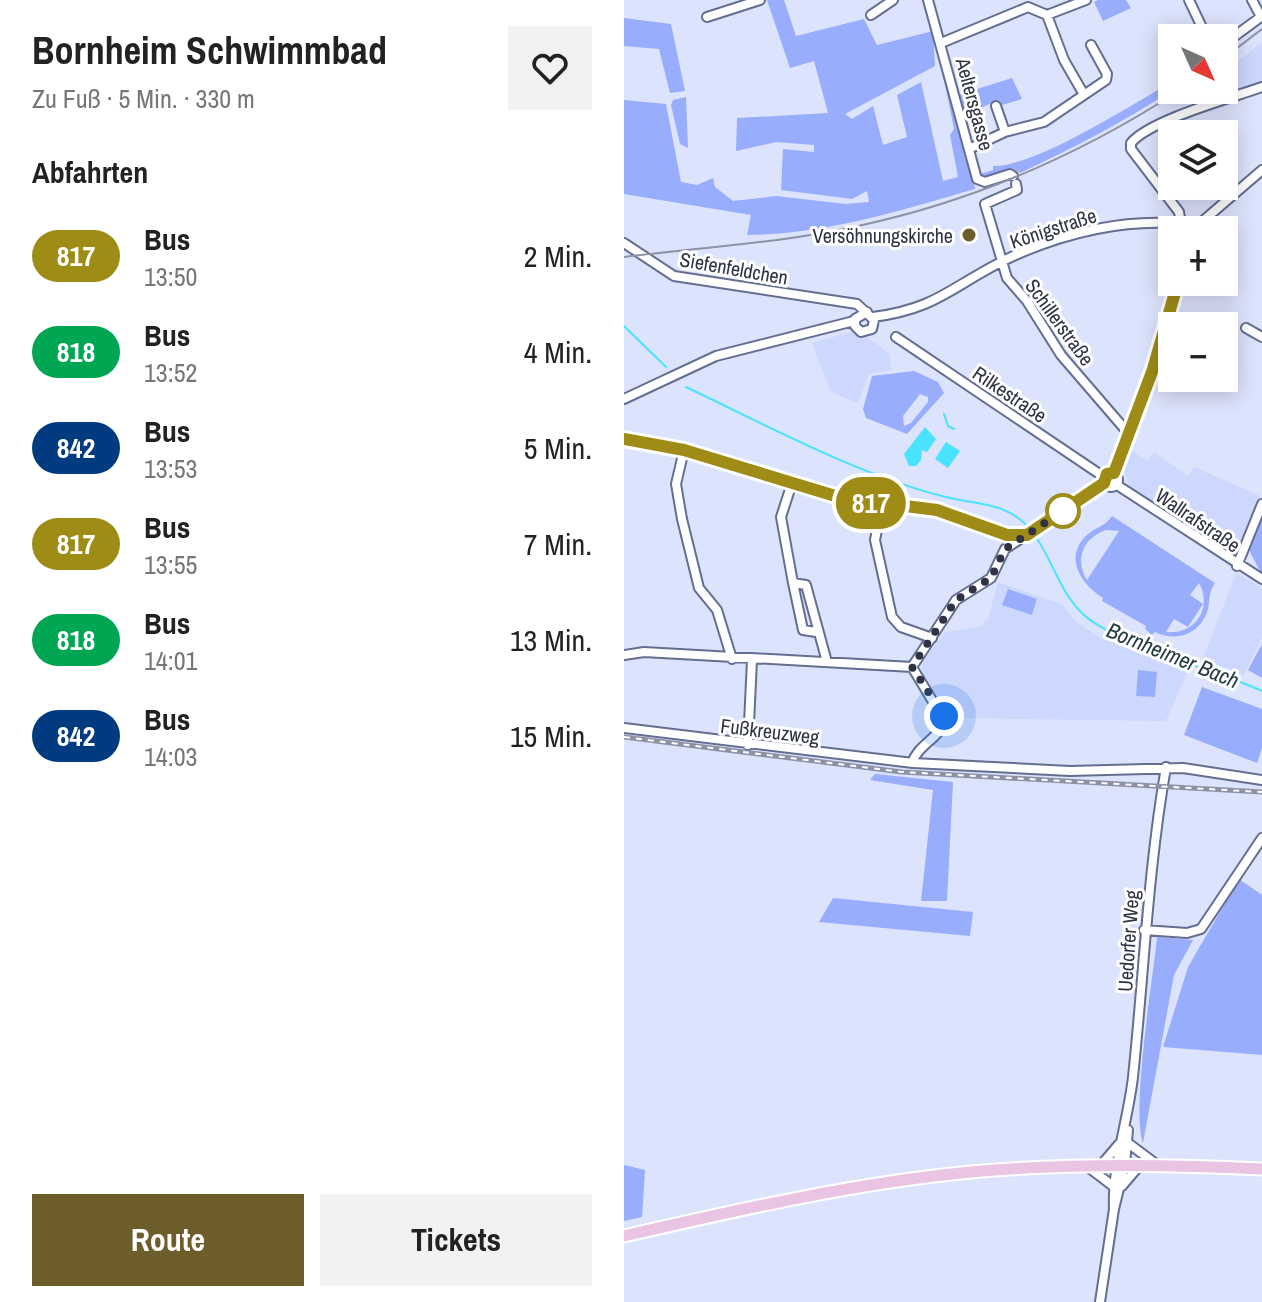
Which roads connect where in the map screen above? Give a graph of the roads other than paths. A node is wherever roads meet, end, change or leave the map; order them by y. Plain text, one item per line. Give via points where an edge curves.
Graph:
1 (760, 0) edge
2 (893, 0) edge
3 (928, 0) edge
4 (1086, 0) edge
5 (1189, 0) edge
6 (1252, 0) edge
7 (871, 15) dead end
8 (1047, 15) junction
9 (1261, 16) edge
10 (707, 17) dead end
11 (1200, 24) edge
12 (1238, 33) edge
13 (941, 43) junction
14 (1091, 45) dead end
15 (1262, 87) edge
16 (1083, 93) junction
17 (996, 106) dead end
18 (1005, 132) junction
19 (971, 148) junction
20 (1262, 170) edge
21 (1180, 216) edge
22 (1210, 216) edge
23 (1158, 225) edge
24 (624, 243) edge
25 (1000, 263) junction
26 (1174, 296) edge
27 (864, 319) junction
28 (1246, 328) dead end
29 (896, 337) dead end
30 (1262, 337) edge
31 (624, 399) edge
32 (1129, 434) junction
33 (624, 439) edge
34 (684, 450) junction
35 (1114, 473) junction
36 (1104, 480) junction
37 (792, 483) junction
38 (1117, 485) junction
39 (882, 504) junction
40 (1262, 504) edge
41 (1007, 535) junction
42 (1026, 535) junction
43 (1001, 553) junction
44 (1237, 566) junction
45 (1262, 579) edge
46 (932, 638) junction
47 (624, 655) edge
48 (732, 659) junction
49 (752, 660) junction
50 (827, 662) junction
51 (912, 667) junction
52 (624, 728) edge
53 (748, 745) junction
54 (912, 763) junction
55 (1166, 767) junction
56 (1262, 780) edge
57 (1262, 838) edge
58 (1144, 930) junction
59 (1125, 1141) junction
60 (1102, 1164) junction
61 (1121, 1164) junction
62 (1156, 1164) junction
63 (1085, 1165) junction
64 (1140, 1165) junction
65 (1262, 1169) edge
66 (1116, 1188) junction
67 (624, 1236) edge
68 (1100, 1302) edge

1 - 10 street
2 - 7 street
3 - 13 street, Aeltersgasse
4 - 8 street
5 - 11 street
6 - 9 street
8 - 13 street via 1028,7
8 - 16 street
9 - 12 street
13 - 19 street, Aeltersgasse
14 - 16 street via 1108,77
15 - 21 street via 1133,139 1131,149
16 - 18 street via 1044,122
17 - 18 street
18 - 19 street
19 - 25 street, Aeltersgasse via 981,182 1010,174 1014,180 1016,191 985,204
20 - 22 street, Königstraße
23 - 25 street, Königstraße via 1095,229
24 - 27 street, Siefenfeldchen via 674,276 857,304
25 - 27 street, Königstraße via 936,302
25 - 32 street, Schillerstraße via 1061,355
26 - 32 street
27 - 31 street, Königstraße via 716,356
28 - 30 street
29 - 36 street, Rilkestraße
32 - 35 street
33 - 34 street
34 - 37 street
34 - 48 street via 676,484 682,519 699,588 717,610
35 - 36 street
35 - 38 street
36 - 38 street via 1110,488
36 - 42 street
37 - 39 street
37 - 50 street via 781,517 793,583 806,585
38 - 44 street, Wallrafstraße
39 - 41 street via 937,510
39 - 46 street via 875,540 892,617 901,627
40 - 44 street
41 - 42 street
41 - 43 street
42 - 43 street
43 - 46 street via 991,578 961,595
44 - 45 street, Wallrafstraße
46 - 51 street
47 - 48 street
48 - 49 street
49 - 50 street
49 - 53 street
50 - 51 street
51 - 54 street via 944,720
52 - 53 street, Fußkreuzweg
53 - 54 street, Fußkreuzweg
54 - 55 street, Fußkreuzweg via 1070,771
55 - 56 street, Fußkreuzweg
55 - 58 street, Uedorfer Weg
57 - 58 street via 1201,929
58 - 59 street, Uedorfer Weg
59 - 60 street
59 - 61 street, Uedorfer Weg
59 - 62 street
60 - 61 main road
60 - 63 main road
61 - 64 main road
61 - 66 street, Uedorfer Weg
62 - 64 main road
62 - 65 main road
63 - 66 street
63 - 67 main road via 919,1178
64 - 66 street
66 - 68 street, Uedorfer Weg

